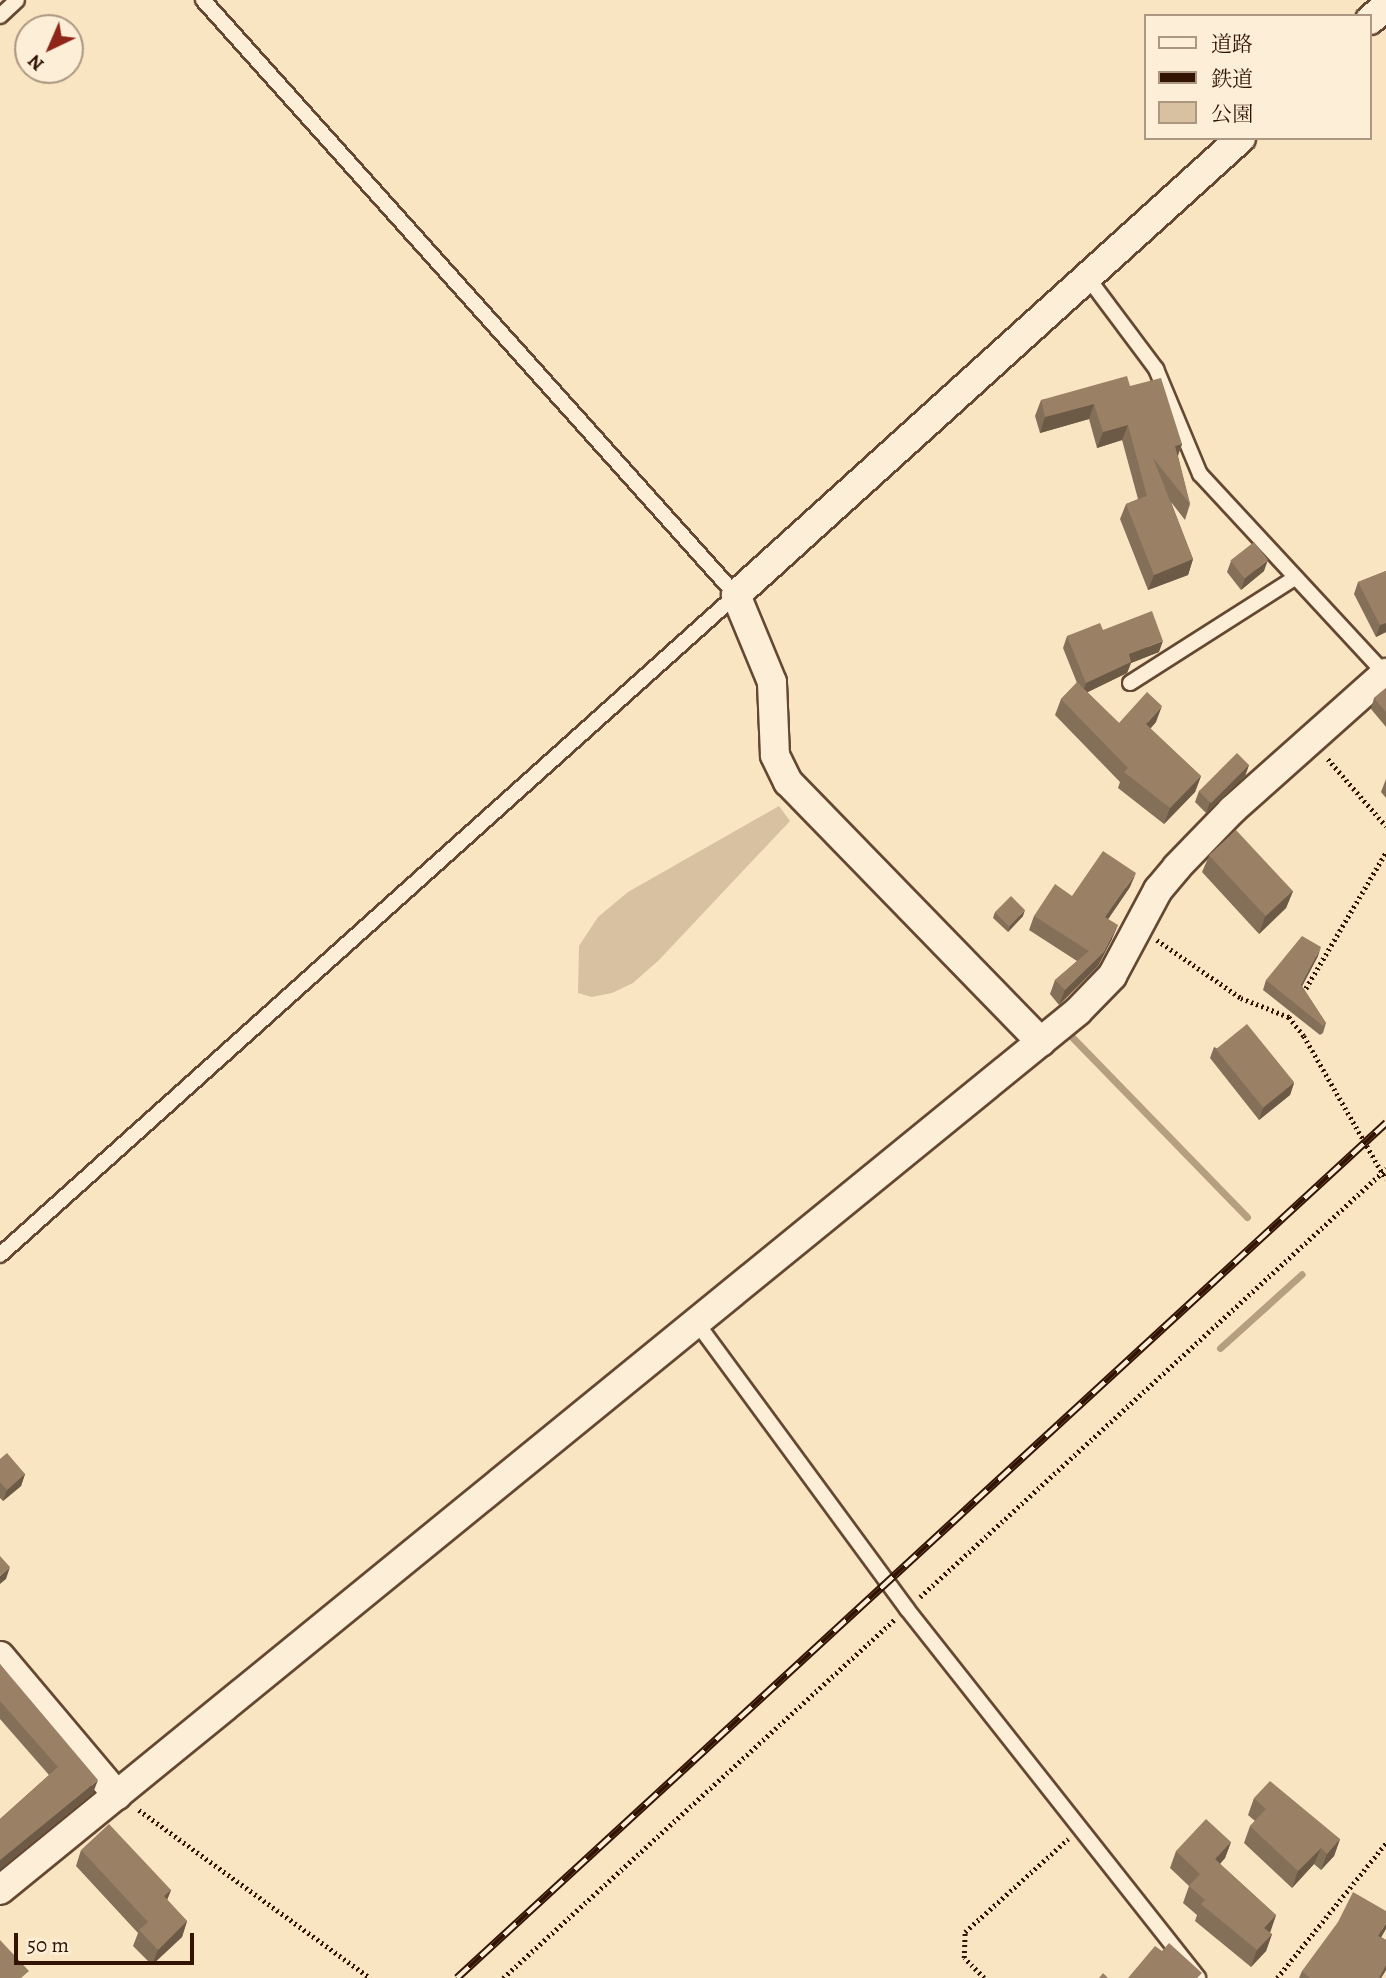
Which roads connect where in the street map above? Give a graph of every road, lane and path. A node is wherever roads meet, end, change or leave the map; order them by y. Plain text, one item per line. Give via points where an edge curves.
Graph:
1 (17, 0) edge
2 (203, 0) edge
3 (1386, 6) edge
4 (0, 16) edge
5 (1372, 18) edge
6 (1239, 140) edge
7 (1088, 278) junction
8 (1295, 578) junction
9 (736, 595) junction
10 (1385, 673) edge
11 (1130, 683) dead end
12 (1311, 740) junction
13 (1386, 826) edge
14 (1386, 852) edge
15 (1140, 929) junction
16 (1289, 1017) junction
17 (1041, 1042) junction
18 (1384, 1171) edge
19 (1386, 1179) edge
20 (0, 1255) edge
21 (697, 1323) junction
22 (907, 1609) junction
23 (0, 1656) edge
24 (117, 1795) junction
25 (1079, 1829) junction
26 (1386, 1843) edge
27 (0, 1890) edge
28 (370, 1978) edge
29 (503, 1978) edge
30 (984, 1978) edge
31 (1198, 1978) edge
32 (1277, 1978) edge

1 - 4 lane
2 - 9 lane
3 - 5 street
6 - 7 street
7 - 8 lane via 1156,369 1200,474
7 - 9 street
8 - 10 lane
8 - 11 lane
9 - 17 street via 772,682 775,755 788,782
9 - 20 lane
10 - 12 street
12 - 13 path
12 - 15 street via 1177,867 1158,890
14 - 16 path
15 - 16 path via 1241,998
15 - 17 street via 1112,976
16 - 18 path
17 - 21 street
18 - 19 path
18 - 22 path
21 - 22 lane
21 - 24 street
22 - 25 lane
22 - 29 path
23 - 24 street
24 - 27 street
24 - 28 path
25 - 30 path via 965,1932 964,1958
25 - 31 lane
26 - 32 path

